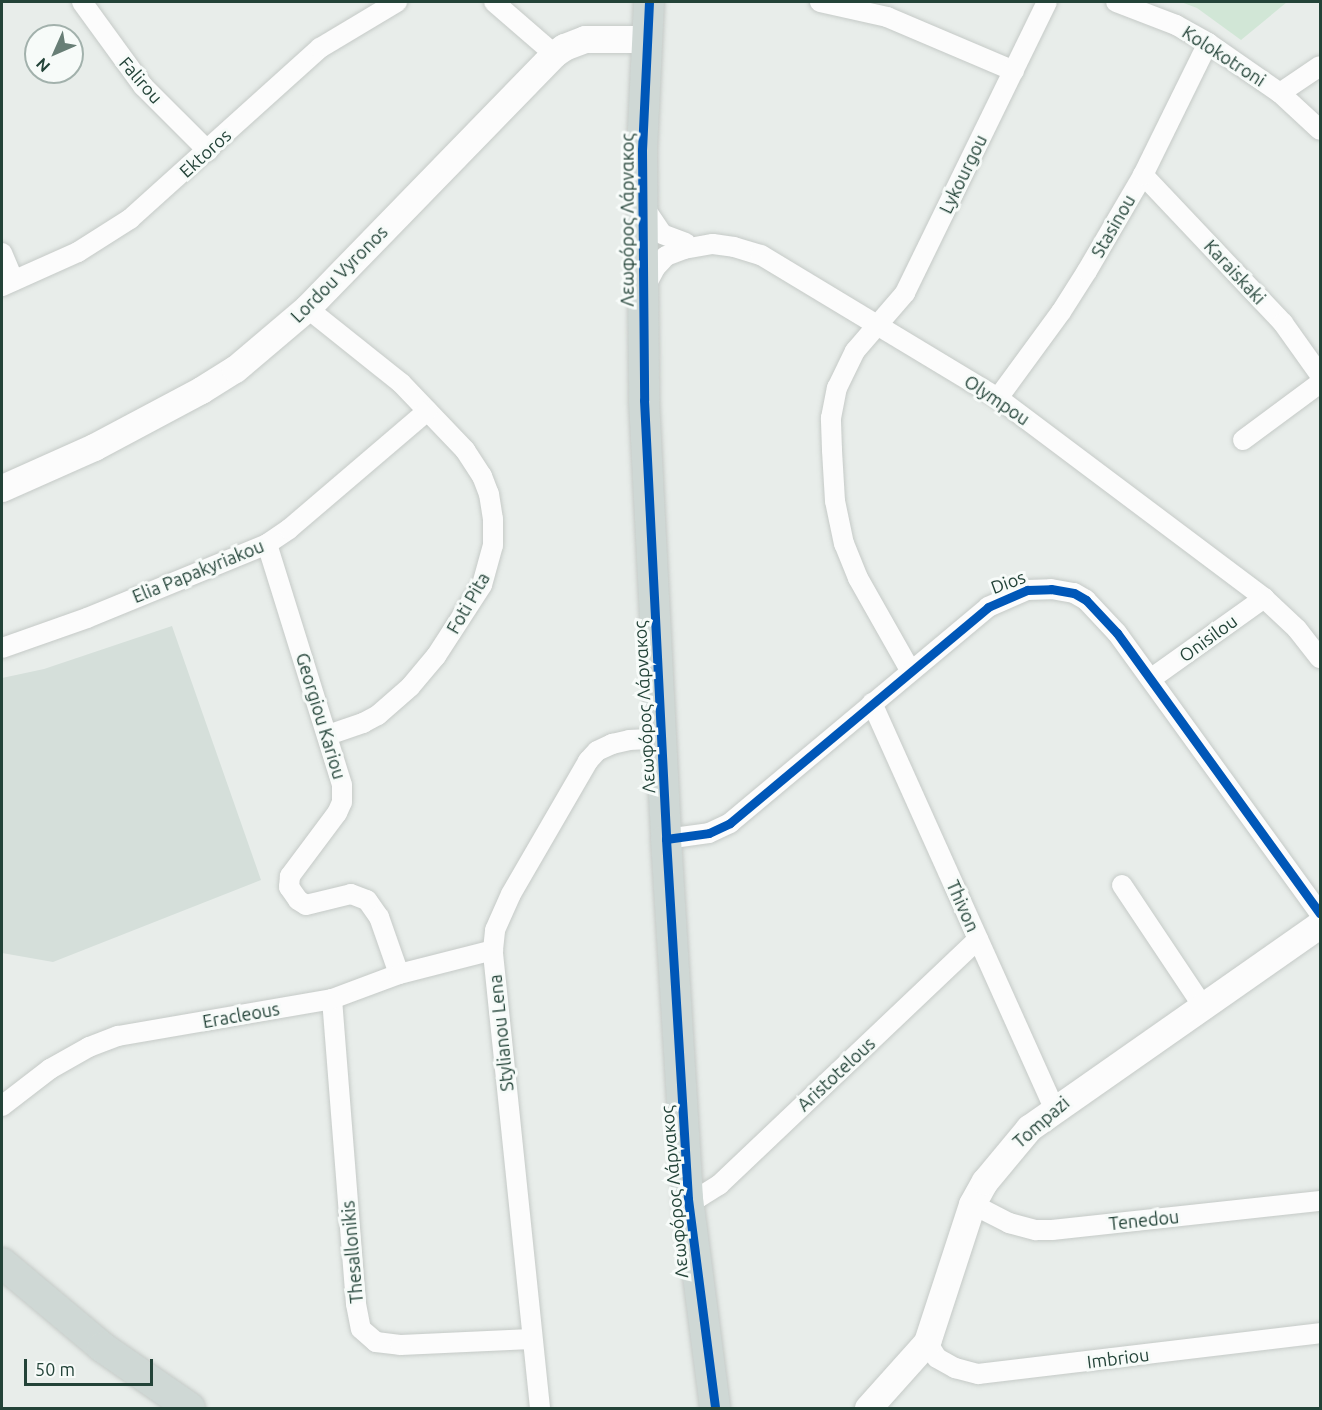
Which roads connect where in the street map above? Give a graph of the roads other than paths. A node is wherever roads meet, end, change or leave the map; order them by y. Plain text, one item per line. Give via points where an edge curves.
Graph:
1 (82, 2) edge
2 (397, 2) edge
3 (494, 2) edge
4 (649, 2) edge
5 (820, 2) edge
6 (1116, 2) edge
7 (1044, 8) edge
8 (646, 39) junction
9 (1208, 43) junction
10 (554, 54) junction
11 (1320, 66) edge
12 (1014, 71) junction
13 (1280, 93) junction
14 (1320, 130) edge
15 (208, 151) junction
16 (1143, 175) junction
17 (643, 205) junction
18 (685, 243) junction
19 (643, 244) junction
20 (712, 244) junction
21 (2, 253) edge
22 (8, 283) edge
23 (644, 290) junction
24 (307, 308) junction
25 (875, 325) junction
26 (1320, 375) edge
27 (1320, 384) edge
28 (998, 398) junction
29 (428, 411) junction
30 (1243, 440) dead end
31 (2, 488) edge
32 (267, 544) junction
33 (1264, 598) junction
34 (2, 648) edge
35 (1320, 658) edge
36 (910, 670) junction
37 (1152, 678) junction
38 (872, 703) junction
39 (328, 735) junction
40 (663, 738) junction
41 (666, 838) junction
42 (1122, 885) dead end
43 (1320, 913) edge
44 (1320, 924) edge
45 (978, 939) junction
46 (493, 950) junction
47 (399, 974) junction
48 (332, 999) junction
49 (1202, 1005) junction
50 (2, 1106) edge
51 (1054, 1108) junction
52 (688, 1199) junction
53 (1320, 1201) edge
54 (972, 1204) junction
55 (2, 1263) edge
56 (1320, 1333) edge
57 (532, 1339) junction
58 (927, 1342) junction
59 (189, 1408) edge
60 (540, 1408) edge
61 (715, 1408) edge
62 (868, 1408) edge

1 - 15 street, Falirou via 143,86
2 - 15 street, Ektoros via 320,48
3 - 10 street
4 - 8 main road, Λεωφόρος Λάρνακος
5 - 12 street via 887,17
6 - 9 street, Kolokotroni via 1176,25
7 - 12 street, Lykourgou
8 - 10 street, Lordou Vyronos via 585,39
8 - 17 main road, Λεωφόρος Λάρνακος
9 - 13 street, Kolokotroni
9 - 16 street, Stasinou
10 - 24 street, Lordou Vyronos
11 - 13 street
12 - 25 street, Lykourgou via 905,293
13 - 14 street, Kolokotroni
15 - 22 street, Ektoros via 130,219 102,238
16 - 26 street, Karaiskaki via 1283,323
16 - 28 street, Stasinou via 1061,312
17 - 18 street via 662,234
17 - 19 main road, Λεωφόρος Λάρνακος
18 - 19 street
18 - 20 street
19 - 23 main road, Λεωφόρος Λάρνακος
20 - 23 street, Olympou via 666,256
20 - 25 street, Olympou via 761,255
21 - 22 street
23 - 40 main road, Λεωφόρος Λάρνακος via 644,399
24 - 29 street, Foti Pita via 367,354
24 - 31 street, Lordou Vyronos via 243,363 201,390 94,447
25 - 28 street, Olympou
25 - 36 street, Lykourgou via 855,351 837,388 831,417 835,501 844,544 858,578
27 - 30 street
28 - 33 street, Olympou
29 - 32 street, Elia Papakyriakou
29 - 39 street, Foti Pita via 465,450 482,476 494,519 489,564 465,613 410,687 371,719
32 - 34 street, Elia Papakyriakou via 87,618
32 - 39 street, Georgiou Kariou
33 - 35 street, Olympou
33 - 37 street, Onisilou
36 - 37 street, Dios via 988,607 1027,590 1052,589 1086,600
36 - 38 street, Dios
37 - 43 street, Dios
38 - 41 street, Dios via 730,823 708,833
38 - 45 street, Thivon
39 - 47 street, Georgiou Kariou via 342,784 342,802 290,876 289,887 306,905 351,894 367,900 379,917
40 - 41 main road, Λεωφόρος Λάρνακος
40 - 46 street, Stylianou Lena via 612,744 588,761 500,913
41 - 52 main road, Λεωφόρος Λάρνακος
42 - 49 street
44 - 49 street, Tompazi
45 - 51 street, Thivon
45 - 52 street, Aristotelous via 719,1185 698,1198
46 - 47 street, Eracleous
46 - 57 street, Stylianou Lena
47 - 48 street, Eracleous
48 - 50 street, Eracleous via 118,1036 50,1069
48 - 57 street, Thesallonikis via 361,1329 376,1342 393,1344
49 - 51 street, Tompazi
51 - 54 street, Tompazi via 1004,1155
52 - 61 main road, Λεωφόρος Λάρνακος
53 - 54 street, Tenedou via 1052,1230 1009,1223
54 - 58 street, Tompazi
55 - 59 main road via 102,1347
56 - 58 street, Imbriou via 978,1374 937,1358
57 - 60 street, Stylianou Lena
58 - 62 street, Tompazi

